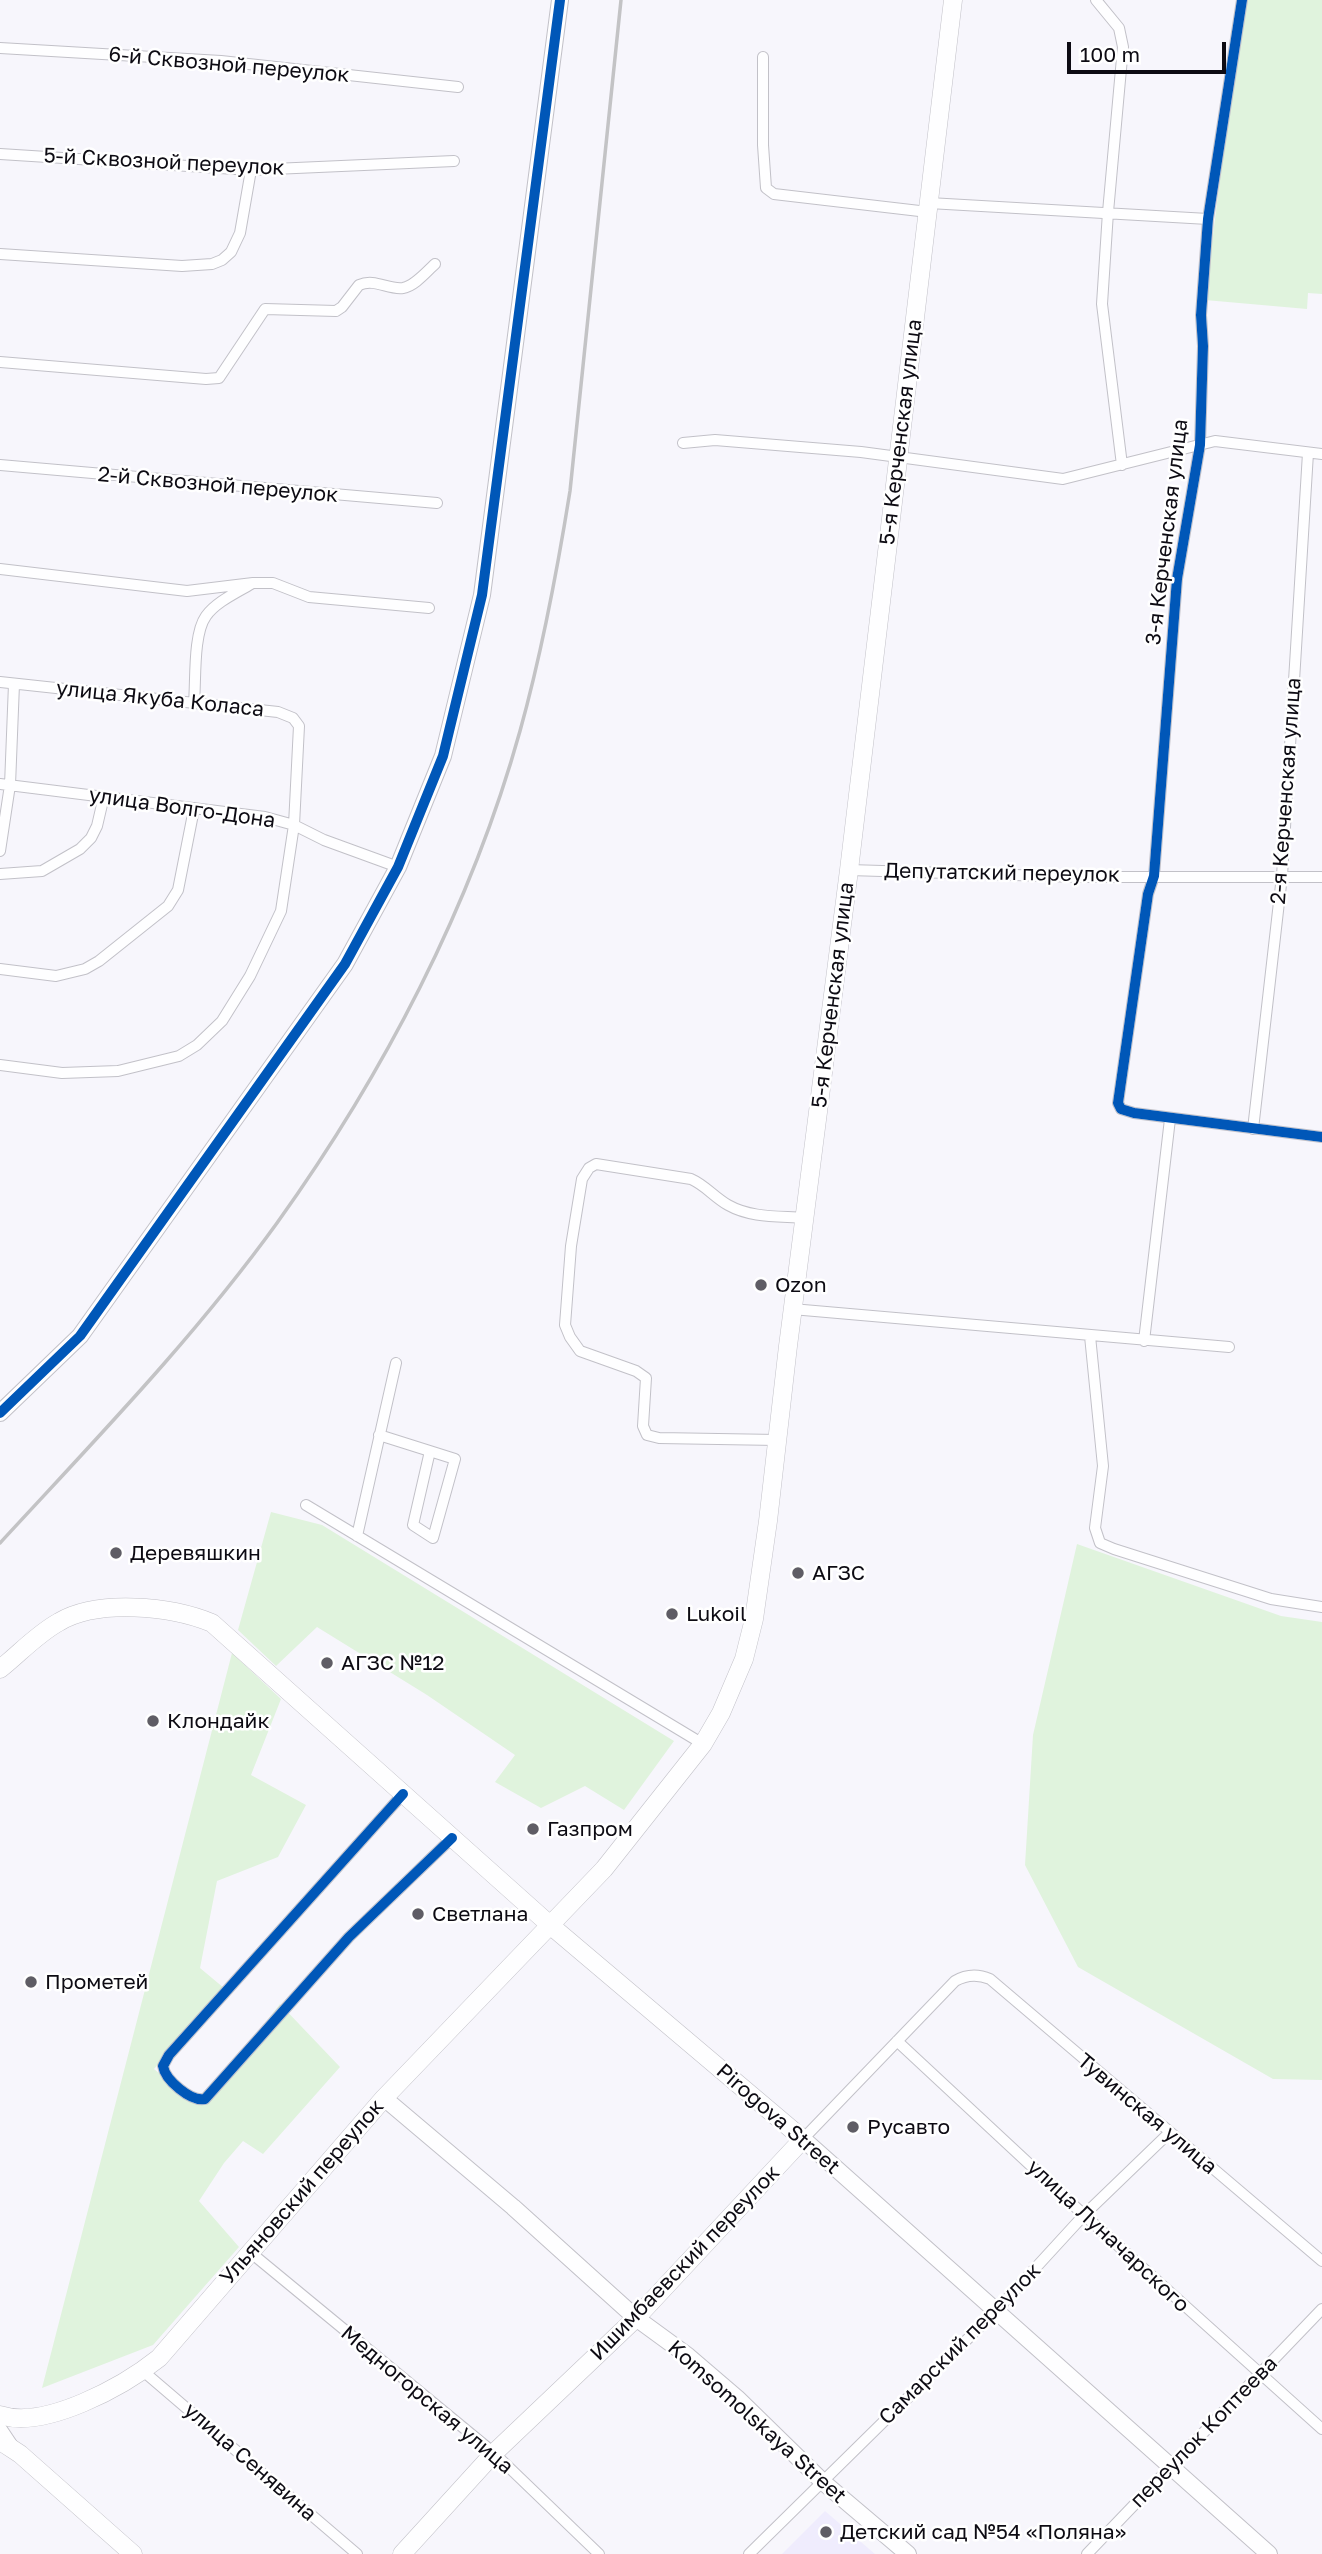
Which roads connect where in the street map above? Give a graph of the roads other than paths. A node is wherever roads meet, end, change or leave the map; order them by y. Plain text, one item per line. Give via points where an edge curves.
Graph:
1 (560, 0) edge
2 (953, 0) edge
3 (1096, 0) edge
4 (1242, 0) edge
5 (0, 48) edge
6 (763, 57) dead end
7 (458, 87) dead end
8 (0, 154) edge
9 (454, 161) dead end
10 (251, 170) junction
11 (928, 208) junction
12 (1108, 212) junction
13 (1208, 219) junction
14 (0, 254) edge
15 (435, 264) dead end
16 (0, 362) edge
17 (683, 443) dead end
18 (1200, 445) junction
19 (1308, 453) junction
20 (1322, 454) edge
21 (898, 457) junction
22 (0, 465) edge
23 (1122, 465) junction
24 (437, 503) dead end
25 (0, 569) edge
26 (253, 583) junction
27 (429, 608) dead end
28 (0, 682) edge
29 (15, 684) junction
30 (194, 703) junction
31 (5, 784) edge
32 (104, 796) junction
33 (194, 808) junction
34 (294, 825) junction
35 (0, 851) edge
36 (398, 867) junction
37 (849, 870) junction
38 (0, 874) edge
39 (1154, 876) junction
40 (1282, 876) junction
41 (1322, 877) edge
42 (0, 969) edge
43 (0, 1065) edge
44 (1170, 1119) junction
45 (1253, 1129) junction
46 (1322, 1137) edge
47 (804, 1218) junction
48 (792, 1309) junction
49 (1090, 1336) junction
50 (1144, 1341) junction
51 (1229, 1347) dead end
52 (396, 1363) dead end
53 (0, 1413) edge
54 (379, 1435) junction
55 (777, 1440) junction
56 (430, 1451) junction
57 (306, 1505) dead end
58 (356, 1536) junction
59 (1322, 1607) edge
60 (0, 1670) edge
61 (703, 1744) junction
62 (402, 1794) junction
63 (452, 1838) junction
64 (550, 1925) junction
65 (969, 1975) joint
66 (897, 2041) junction
67 (384, 2098) junction
68 (1169, 2133) junction
69 (803, 2139) junction
70 (1084, 2215) junction
71 (250, 2252) junction
72 (1322, 2261) edge
73 (1322, 2309) edge
74 (996, 2311) junction
75 (636, 2318) junction
76 (143, 2371) junction
77 (1259, 2374) junction
78 (0, 2415) edge
79 (0, 2426) edge
80 (1322, 2429) edge
81 (0, 2441) edge
82 (494, 2453) junction
83 (20, 2454) junction
84 (1171, 2466) junction
85 (823, 2482) junction
86 (133, 2554) edge
87 (357, 2554) edge
88 (402, 2554) edge
89 (599, 2554) edge
90 (749, 2554) edge
91 (908, 2554) edge
92 (1087, 2554) edge
93 (1269, 2554) edge

1 - 36 street via 482,595 443,756
2 - 11 main road, 5-я Керченская улица
3 - 12 street via 1119,28 1123,47
4 - 13 street, 3-я Керченская улица
5 - 7 street, 6-й Сквозной переулок via 221,61
6 - 11 street via 766,188 774,194
8 - 10 street, 5-й Сквозной переулок
9 - 10 street, 5-й Сквозной переулок
10 - 14 street via 240,233 231,252 212,264
11 - 12 street
11 - 21 main road, 5-я Керченская улица
12 - 13 street
12 - 23 street via 1102,304
13 - 18 street, 3-я Керченская улица via 1201,315
15 - 16 street via 402,288 373,282 359,285 336,311 265,309 219,377
17 - 21 street via 715,440
18 - 19 street via 1215,441
18 - 23 street
18 - 39 street, 3-я Керченская улица via 1177,579
19 - 20 street
19 - 40 street, 2-я Керченская улица
21 - 23 street via 1063,480
21 - 37 main road, 5-я Керченская улица
22 - 24 street, 2-й Сквозной переулок
25 - 26 street via 187,590
26 - 27 street via 273,583 309,597
26 - 30 street via 214,607 199,629
28 - 29 street, улица Якуба Коласа
29 - 30 street, улица Якуба Коласа
29 - 31 street
30 - 34 street, улица Якуба Коласа via 278,712 293,718 299,726
31 - 32 street, улица Волго-Дона
31 - 35 street
32 - 33 street, улица Волго-Дона
32 - 38 street via 97,826 80,849 42,871
33 - 34 street, улица Волго-Дона
33 - 42 street via 178,890 168,906 85,969 56,976
34 - 36 street, улица Волго-Дона
34 - 43 street, улица Якуба Коласа via 281,911 222,1021 197,1045 179,1056 118,1072 62,1073
36 - 53 street via 345,964 80,1336
37 - 39 street, Депутатский переулок
37 - 47 main road, 5-я Керченская улица
39 - 40 street, Депутатский переулок
39 - 44 street, 3-я Керченская улица via 1118,1103 1121,1109
40 - 41 street, Депутатский переулок
40 - 45 street, 2-я Керченская улица
44 - 45 street
44 - 50 street
45 - 46 street
47 - 48 main road, 5-я Керченская улица
47 - 55 street via 749,1214 681,1176 596,1164 582,1179 571,1246 565,1316 570,1338 580,1351 646,1378 643,1426 647,1435
48 - 49 street
48 - 55 main road, 5-я Керченская улица
49 - 50 street
49 - 59 street via 1103,1466 1095,1528 1100,1543 1271,1599
50 - 51 street
52 - 54 street
54 - 56 street
54 - 58 street
55 - 61 main road, 5-я Керченская улица via 761,1576 747,1646 731,1691
56 - 56 street via 455,1460 433,1538 413,1525
57 - 58 street
58 - 61 street
60 - 62 main road, Pirogova Street via 59,1621 80,1613 115,1607 195,1616 230,1637
61 - 64 main road, 5-я Керченская улица via 604,1869
62 - 63 main road, Pirogova Street
62 - 63 street via 169,2054 163,2066 166,2077 193,2098 205,2099 349,1937
63 - 64 main road, Pirogova Street
64 - 67 main road, Ульяновский переулок
64 - 69 main road, Pirogova Street
65 - 66 street, Ишимбаевский переулок via 955,1981
65 - 68 street, Тувинская улица via 990,1979
66 - 69 street, Ишимбаевский переулок
66 - 70 street, улица Луначарского
67 - 71 main road, Ульяновский переулок
67 - 75 street, Komsomolskaya Street
68 - 70 street, Самарский переулок
68 - 72 street, Тувинская улица
69 - 74 street, Pirogova Street
69 - 75 main road, Ишимбаевский переулок
70 - 74 street, Самарский переулок
70 - 77 street, улица Луначарского
71 - 76 main road, Ульяновский переулок
71 - 82 street, Медногорская улица
73 - 77 street, переулок Коптеева
74 - 84 street, Pirogova Street
74 - 85 street, Самарский переулок
75 - 82 main road, Ишимбаевский переулок
75 - 85 street, Komsomolskaya Street via 737,2398
76 - 78 main road, Ульяновский переулок via 60,2411 27,2418
76 - 87 street, улица Сенявина
77 - 80 street, улица Луначарского
77 - 84 street, переулок Коптеева
79 - 83 street
81 - 83 main road
82 - 88 main road, Ишимбаевский переулок
82 - 89 street, Медногорская улица
83 - 86 main road
84 - 92 street, переулок Коптеева
84 - 93 street, Pirogova Street
85 - 90 street, Самарский переулок
85 - 91 street, Komsomolskaya Street

